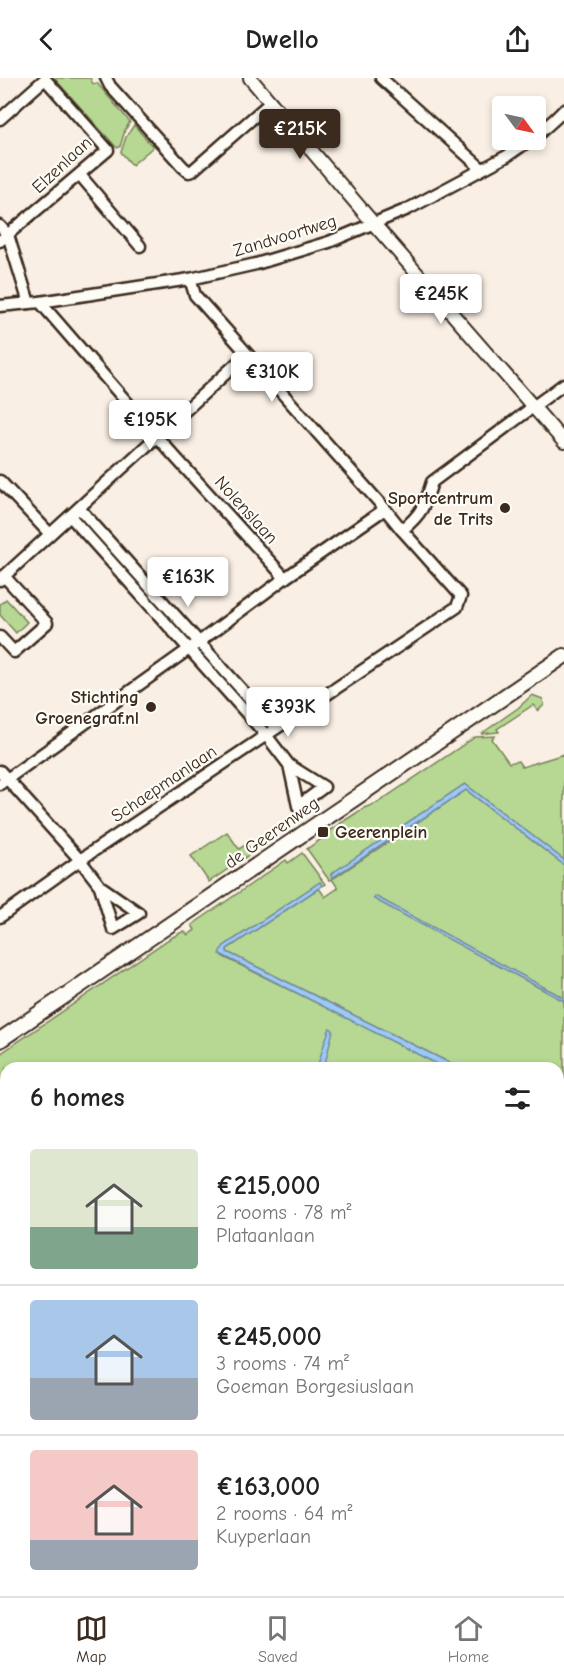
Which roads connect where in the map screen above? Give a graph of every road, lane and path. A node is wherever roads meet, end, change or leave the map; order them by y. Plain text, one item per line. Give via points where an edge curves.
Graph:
1 (106, 78) edge
2 (250, 78) edge
3 (381, 78) edge
4 (272, 102) junction
5 (564, 110) edge
6 (0, 119) edge
7 (546, 127) edge
8 (516, 150) edge
9 (482, 169) junction
10 (80, 175) junction
11 (372, 224) junction
12 (0, 226) edge
13 (4, 238) edge
14 (140, 246) dead end
15 (190, 279) junction
16 (34, 303) junction
17 (0, 306) edge
18 (247, 354) junction
19 (564, 384) edge
20 (532, 406) junction
21 (157, 437) junction
22 (564, 442) edge
23 (0, 481) edge
24 (79, 508) junction
25 (385, 509) junction
26 (70, 516) junction
27 (402, 530) junction
28 (50, 534) junction
29 (2, 578) edge
30 (285, 578) junction
31 (0, 637) edge
32 (195, 645) junction
33 (564, 656) edge
34 (271, 732) junction
35 (289, 765) dead end
36 (2, 778) edge
37 (80, 860) junction
38 (100, 886) dead end
39 (0, 917) edge
40 (0, 1040) edge

1 - 4 street via 189,172
2 - 4 street
3 - 9 street
4 - 11 street
5 - 7 street
6 - 10 street, Elzenlaan via 45,79 108,150
8 - 9 street, Zandvoortweg
9 - 11 street, Zandvoortweg
10 - 13 street, Elzenlaan
10 - 14 street
11 - 15 street, Zandvoortweg via 329,242
11 - 20 street
12 - 13 street
13 - 16 street
15 - 16 street, Zandvoortweg
15 - 18 street via 195,295
16 - 17 street, Zandvoortweg
16 - 21 street, Nolenslaan
18 - 21 street
18 - 25 street
19 - 20 street
20 - 22 street
20 - 27 street via 432,482 416,519
21 - 24 street
21 - 30 street, Nolenslaan
23 - 28 street
24 - 26 street
24 - 32 street
25 - 27 street
25 - 30 street
26 - 28 street
26 - 32 street
27 - 34 street, Schaepmanlaan via 461,596 457,607
28 - 29 street
29 - 31 street via 47,623 14,652
30 - 32 street
32 - 34 street
32 - 36 street
33 - 40 main road, de Geerenweg
34 - 35 street
34 - 37 street, Schaepmanlaan
36 - 37 street
37 - 38 street
37 - 39 street, Schaepmanlaan

